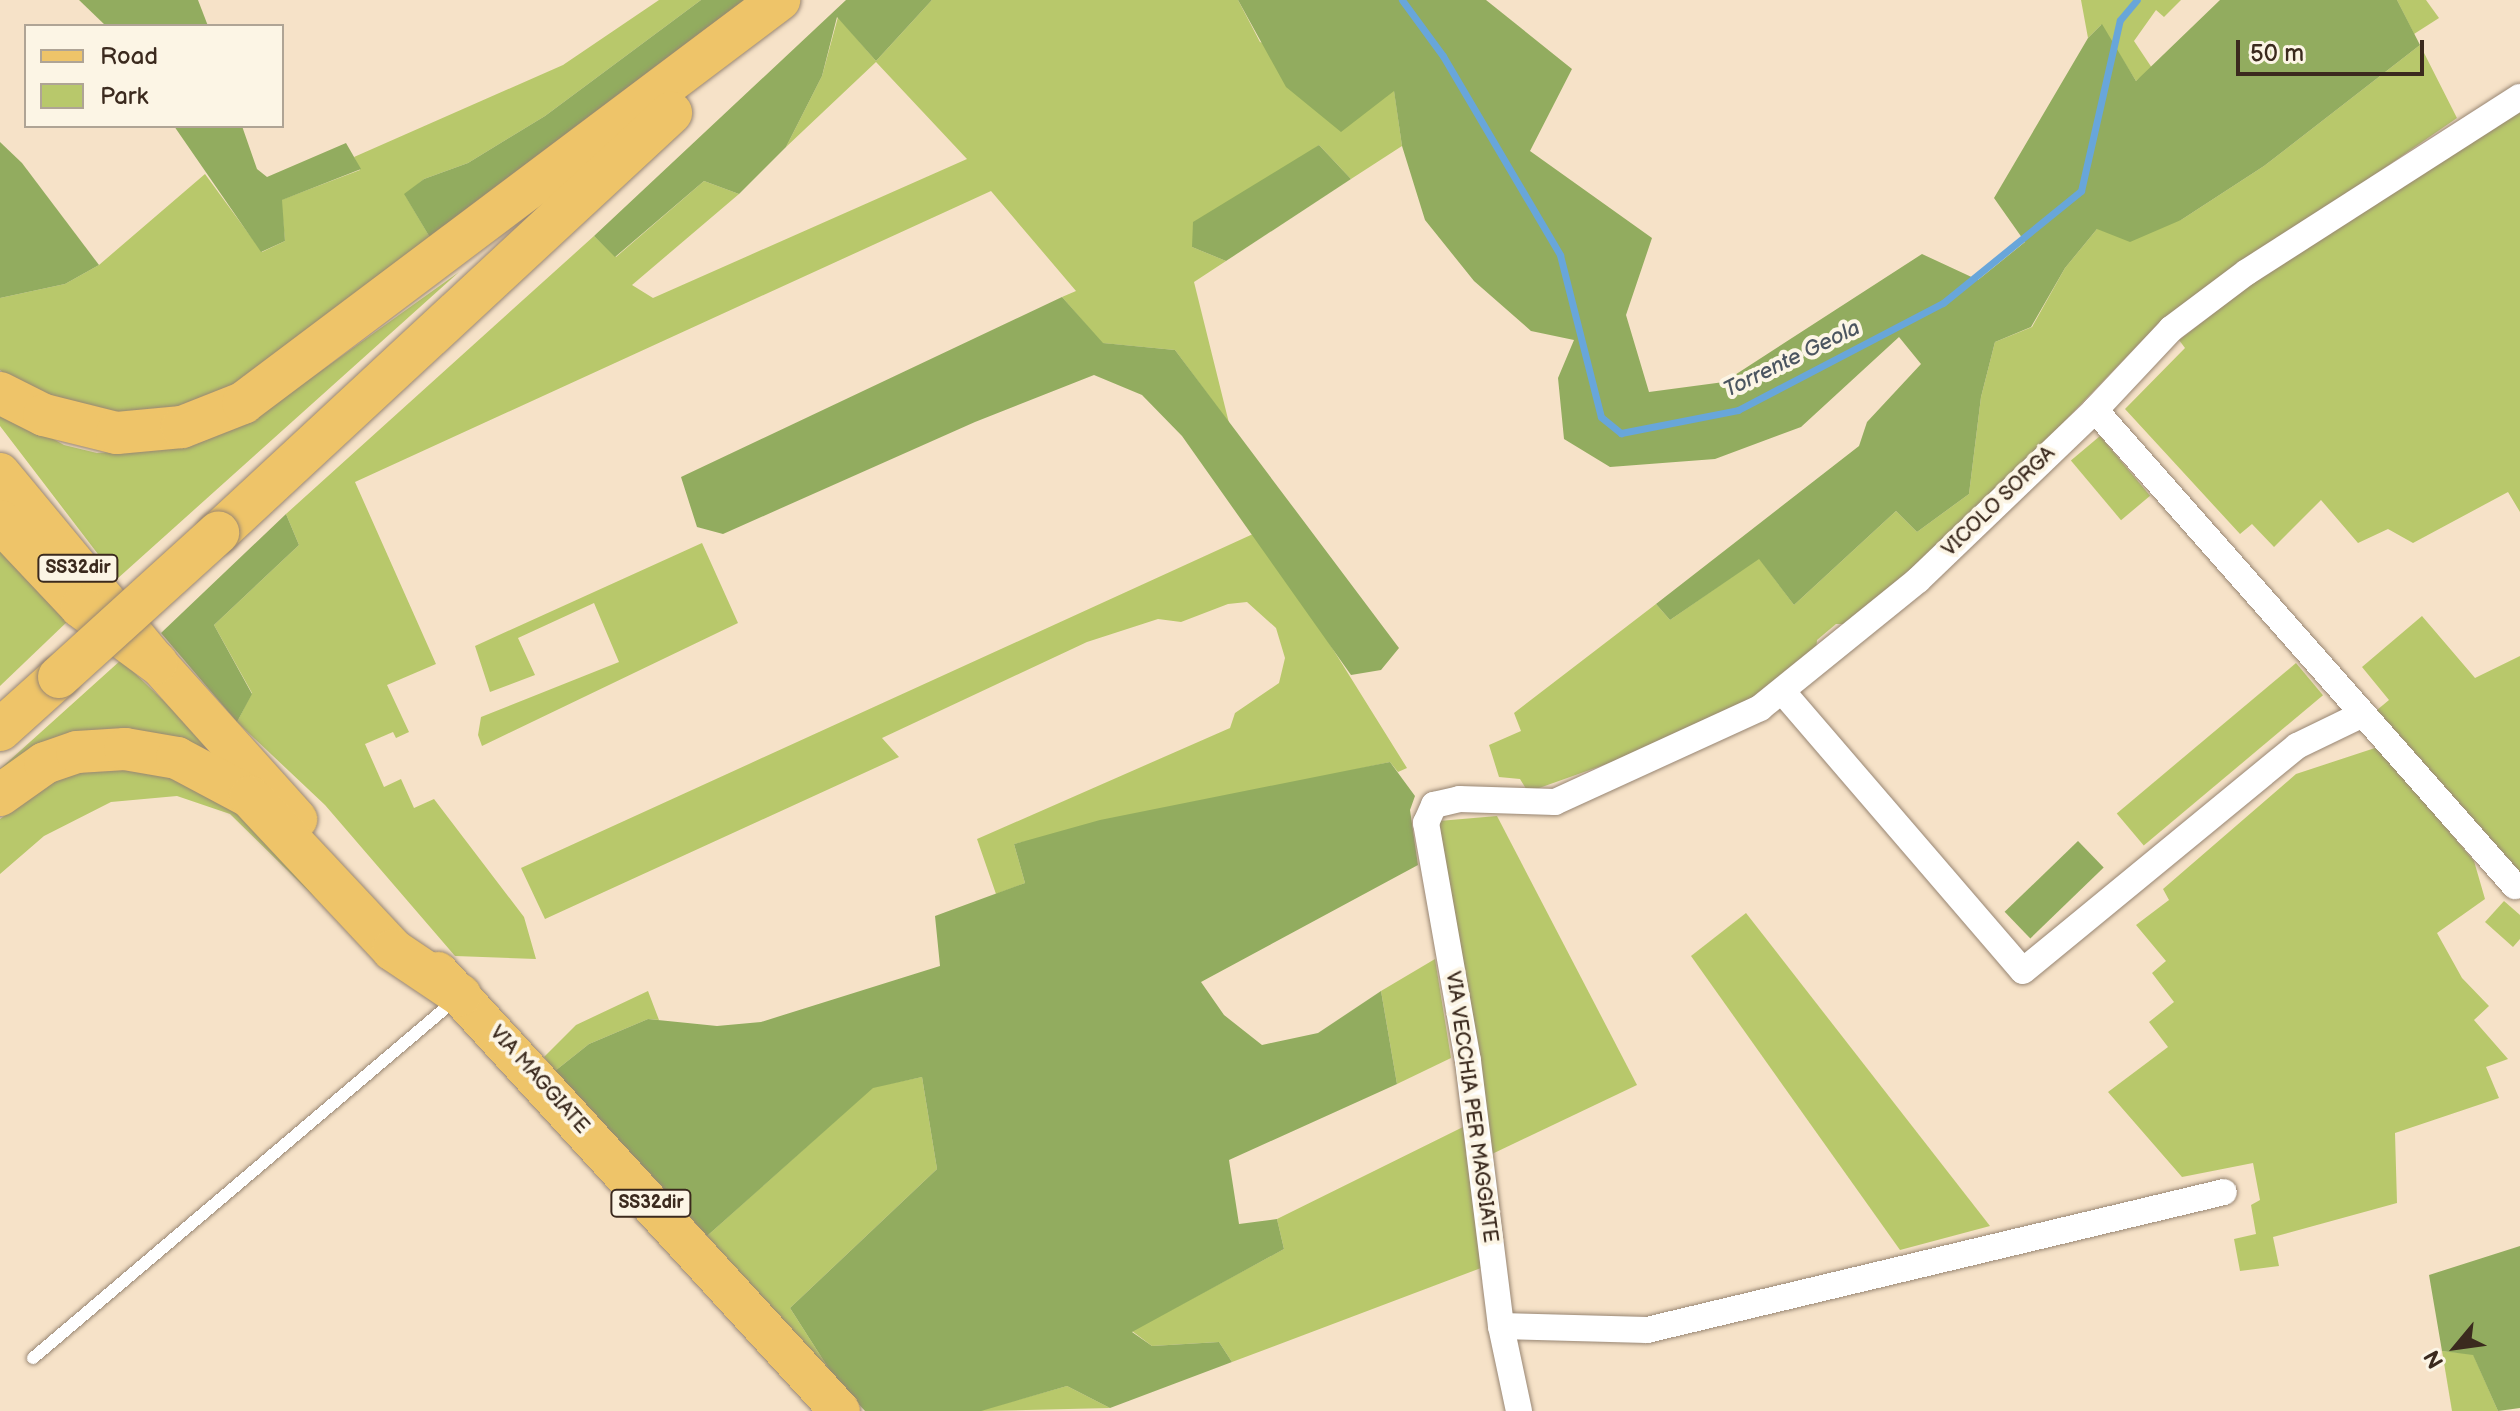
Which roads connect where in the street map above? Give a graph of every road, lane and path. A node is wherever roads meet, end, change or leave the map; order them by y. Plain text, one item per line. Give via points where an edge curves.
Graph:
1 (779, 0) edge
2 (792, 0) edge
3 (2520, 97) edge
4 (0, 393) edge
5 (2095, 410) junction
6 (0, 473) edge
7 (0, 521) edge
8 (157, 663) junction
9 (59, 677) junction
10 (1782, 691) junction
11 (0, 711) edge
12 (2363, 714) junction
13 (0, 730) edge
14 (0, 795) edge
15 (1434, 805) joint
16 (2515, 886) dead end
17 (460, 995) junction
18 (2224, 1192) dead end
19 (1501, 1326) junction
20 (33, 1358) dead end
21 (840, 1411) edge
22 (1519, 1411) edge

1 - 4 highway via 243,403 182,427 117,433 44,415
2 - 9 highway, bridge
3 - 5 street, VICOLO SORGA via 2247,272 2171,329
5 - 10 street, VICOLO SORGA via 1918,580
5 - 12 street
6 - 8 main road, SS32dir
7 - 8 highway via 81,607
8 - 17 main road, VIA MAGGIATE / SS32dir
9 - 11 highway
9 - 13 highway
10 - 12 street via 2023,971 2297,746
10 - 15 street, VICOLO SORGA via 1760,708 1659,758 1555,802 1459,799
12 - 16 street
14 - 17 highway via 45,763 77,752 125,749 177,758 250,797 393,950
15 - 19 street, VIA VECCHIA PER MAGGIATE via 1426,823 1468,1061
17 - 20 lane
17 - 21 main road, VIA MAGGIATE / SS32dir
18 - 19 street via 1647,1330
19 - 22 street, VIA VECCHIA PER MAGGIATE

